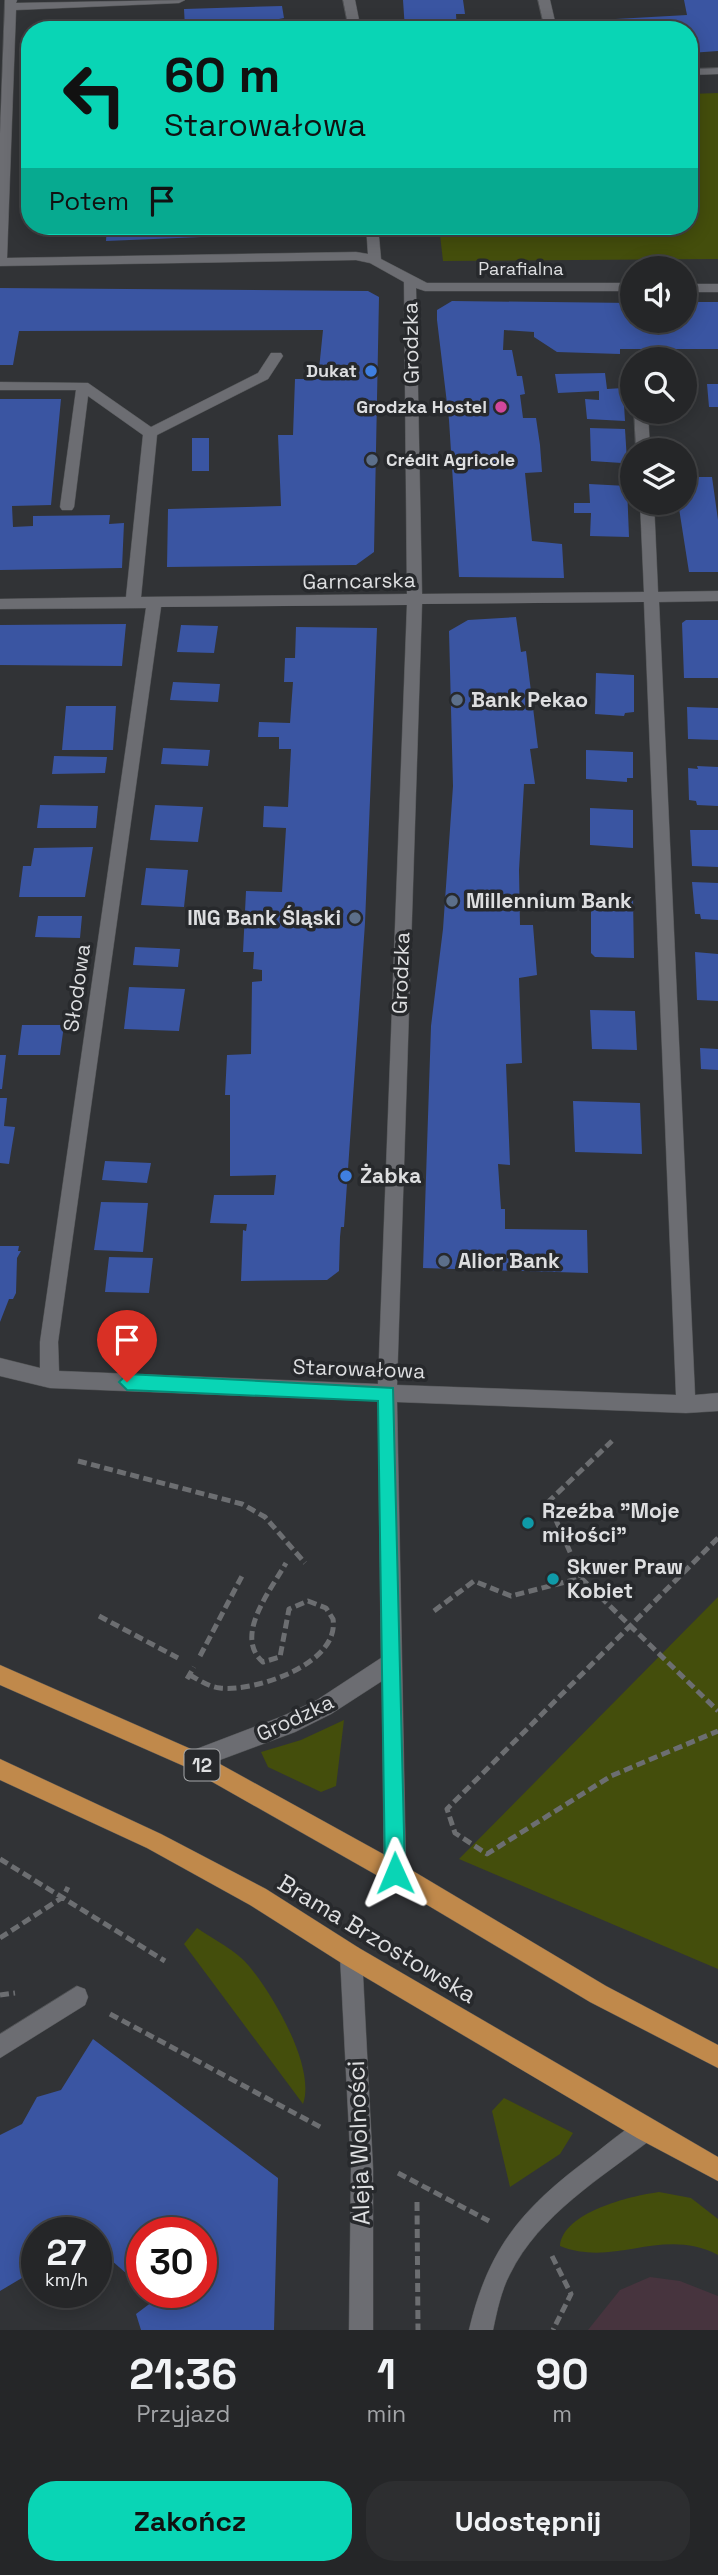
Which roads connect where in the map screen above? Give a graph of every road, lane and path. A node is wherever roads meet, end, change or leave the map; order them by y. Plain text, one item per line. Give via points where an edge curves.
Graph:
1 (179, 0) edge
2 (349, 0) edge
3 (544, 0) edge
4 (11, 4) edge
5 (353, 21) edge
6 (549, 21) edge
7 (718, 71) edge
8 (698, 72) edge
9 (373, 235) edge
10 (374, 259) junction
11 (0, 262) edge
12 (410, 282) junction
13 (620, 288) edge
14 (697, 288) edge
15 (718, 288) edge
16 (276, 356) dead end
17 (0, 386) edge
18 (83, 386) junction
19 (150, 433) junction
20 (67, 507) dead end
21 (648, 515) edge
22 (652, 596) junction
23 (718, 596) edge
24 (414, 601) junction
25 (133, 603) junction
26 (154, 603) junction
27 (0, 604) edge
28 (0, 1367) edge
29 (50, 1379) junction
30 (387, 1394) junction
31 (718, 1402) edge
32 (686, 1404) junction
33 (612, 1441) dead end
34 (78, 1461) dead end
35 (718, 1538) edge
36 (286, 1563) dead end
37 (305, 1563) dead end
38 (242, 1576) dead end
39 (581, 1578) junction
40 (434, 1611) dead end
41 (99, 1616) dead end
42 (631, 1625) junction
43 (200, 1656) dead end
44 (178, 1658) dead end
45 (391, 1663) junction
46 (194, 1667) dead end
47 (0, 1675) edge
48 (718, 1711) edge
49 (718, 1731) edge
50 (192, 1760) junction
51 (0, 1769) edge
52 (0, 1859) edge
53 (395, 1873) junction
54 (68, 1887) dead end
55 (63, 1897) junction
56 (0, 1938) edge
57 (351, 1956) junction
58 (166, 1961) dead end
59 (0, 1995) edge
60 (77, 1997) junction
61 (0, 2047) edge
62 (718, 2057) edge
63 (295, 2111) dead end
64 (645, 2130) junction
65 (393, 2170) dead end
66 (718, 2170) edge
67 (424, 2185) dead end
68 (417, 2202) dead end
69 (552, 2256) dead end
70 (361, 2330) edge
71 (418, 2330) edge
72 (481, 2330) edge
73 (553, 2330) edge

1 - 4 street
2 - 5 street
3 - 6 street
4 - 11 street
7 - 8 street
9 - 10 street
10 - 11 street
10 - 12 street
12 - 13 street, Parafialna via 425,287
12 - 24 street, Grodzka
14 - 15 street
16 - 19 street via 262,376
17 - 18 street
18 - 19 street
18 - 20 street
19 - 25 street
21 - 22 street
22 - 23 street, Garncarska
22 - 24 street, Garncarska
22 - 32 street
24 - 26 street, Garncarska
24 - 30 street, Grodzka
25 - 26 street, Garncarska
25 - 27 street, Garncarska
26 - 29 street, Słodowa via 49,1342
28 - 29 street, Starowałowa
29 - 30 street, Starowałowa
30 - 32 street, Starowałowa
30 - 45 street, Grodzka
31 - 32 street, Starowałowa
33 - 39 path via 548,1503
34 - 37 path via 242,1504 265,1517
35 - 42 path
36 - 46 path via 250,1630 248,1644 254,1658 262,1662 280,1657 286,1642 283,1620 289,1609 308,1601 326,1607 332,1615 329,1642 310,1662 262,1684 217,1688 189,1677
38 - 43 path
39 - 40 path via 511,1595 474,1581
39 - 42 path
41 - 44 path
42 - 48 path
42 - 49 path via 447,1809 455,1833 487,1854 611,1776
45 - 50 street, Grodzka via 288,1726
45 - 53 street, Grodzka
47 - 50 main road, 12
50 - 53 main road, 12
51 - 57 main road, Brama Brzostowska via 165,1847 258,1897
52 - 55 path
53 - 62 main road, 12 via 598,1994
54 - 55 path
55 - 56 path
55 - 58 path
57 - 64 main road, Brama Brzostowska
57 - 70 street, Aleja Wolności via 362,2161
59 - 60 path via 39,1990
60 - 61 street
60 - 63 path
64 - 66 main road, Brama Brzostowska
64 - 72 street via 532,2219 508,2250 493,2281
65 - 67 path
68 - 71 path
69 - 73 path via 571,2294

